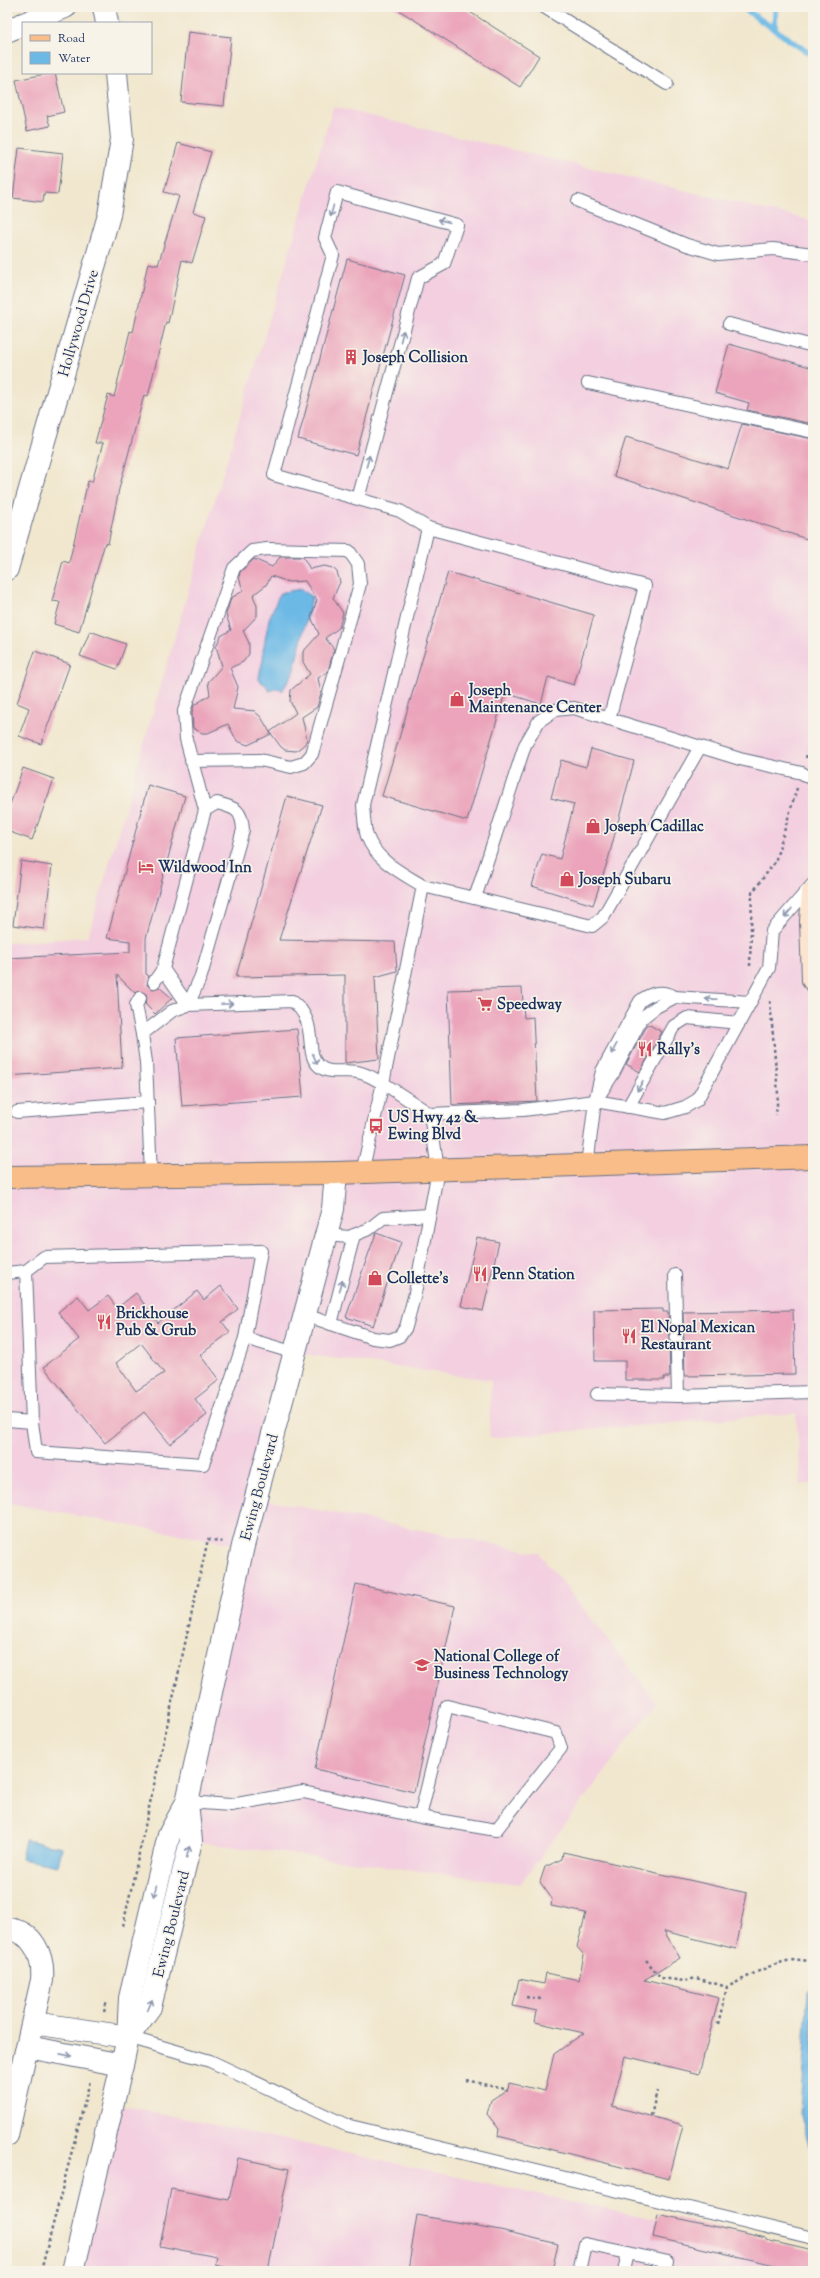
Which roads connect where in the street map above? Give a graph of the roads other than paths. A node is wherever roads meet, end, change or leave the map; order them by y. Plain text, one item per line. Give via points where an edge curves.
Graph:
1 (65, 7) edge
2 (104, 7) edge
3 (544, 7) edge
4 (29, 22) edge
5 (107, 22) edge
6 (22, 25) edge
7 (7, 31) edge
8 (116, 74) edge
9 (668, 84) dead end
10 (578, 201) dead end
11 (813, 254) edge
12 (729, 324) dead end
13 (813, 346) edge
14 (588, 383) dead end
15 (813, 432) edge
16 (358, 499) junction
17 (428, 528) junction
18 (7, 570) edge
19 (608, 719) junction
20 (700, 746) junction
21 (191, 761) junction
22 (813, 780) edge
23 (205, 810) junction
24 (813, 883) edge
25 (423, 886) junction
26 (813, 892) edge
27 (475, 898) junction
28 (164, 969) junction
29 (813, 980) edge
30 (154, 982) dead end
31 (140, 998) dead end
32 (750, 1002) junction
33 (188, 1005) junction
34 (739, 1023) junction
35 (142, 1034) junction
36 (383, 1083) junction
37 (595, 1101) junction
38 (148, 1102) junction
39 (628, 1107) junction
40 (17, 1112) dead end
41 (430, 1114) junction
42 (813, 1157) edge
43 (587, 1165) junction
44 (438, 1170) junction
45 (362, 1172) junction
46 (336, 1173) junction
47 (151, 1175) junction
48 (7, 1177) edge
49 (430, 1215) junction
50 (326, 1235) junction
51 (354, 1235) junction
52 (26, 1271) junction
53 (7, 1273) edge
54 (676, 1275) dead end
55 (305, 1315) junction
56 (331, 1324) junction
57 (245, 1338) junction
58 (295, 1353) junction
59 (813, 1392) edge
60 (597, 1394) dead end
61 (678, 1396) junction
62 (7, 1420) edge
63 (32, 1422) junction
64 (187, 1802) junction
65 (420, 1817) junction
66 (7, 1929) edge
67 (33, 2023) junction
68 (128, 2037) junction
69 (28, 2047) junction
70 (122, 2065) junction
71 (7, 2135) edge
72 (813, 2238) edge
73 (628, 2253) junction
74 (73, 2271) edge
75 (579, 2271) edge
76 (624, 2271) edge
77 (666, 2271) edge

1 - 4 street
2 - 5 street
3 - 9 lane
6 - 7 street
8 - 18 street, Hollywood Drive via 122,139 109,215
10 - 11 lane via 687,245 718,254 773,249
12 - 13 lane
14 - 15 lane
16 -> 16 lane via 418,278 444,264 457,225 337,192 325,238 333,255 274,475
16 - 17 lane via 400,511
17 - 19 lane via 646,586
17 - 25 lane via 363,805 367,836 376,851 389,865
19 - 20 lane
19 - 27 lane via 574,708 555,710 540,721 525,745
20 - 22 lane via 740,759 802,773
20 - 27 lane via 604,917 592,926
21 - 21 lane via 184,711 234,568 252,551 267,549 349,552 358,564 360,584 312,754 304,763 291,768 260,760
21 - 23 lane
23 - 28 lane
23 - 33 lane via 217,803 234,807 242,817 243,830 201,976
24 -> 32 lane via 772,931 769,968
25 - 27 lane
25 - 36 lane
26 - 29 main road
28 - 30 lane
28 - 33 lane
31 - 35 lane via 136,1005
32 - 34 lane
32 -> 37 lane via 675,997 665,992 650,994 640,1001 602,1071
33 - 35 lane via 172,1012
33 -> 36 lane via 292,1001 306,1016 312,1054 319,1066 329,1071 360,1072
34 - 39 lane via 697,1100 685,1108 665,1113
34 -> 39 lane via 687,1018 680,1020 674,1026
35 - 38 lane
36 - 41 lane
36 - 45 lane
37 - 39 lane
37 - 41 lane via 523,1110
37 - 43 lane
38 - 40 lane
38 - 47 lane
41 - 44 lane
42 - 43 main road
43 - 44 main road
44 - 45 main road
44 - 49 lane
45 - 46 main road
46 - 47 main road
46 - 50 street, Ewing Boulevard via 333,1209
47 - 48 main road
49 - 51 lane via 383,1218
49 - 56 lane via 415,1293 406,1327 400,1336 390,1340 373,1338
50 - 51 lane
50 - 55 street, Ewing Boulevard
56 -> 51 lane
52 - 53 lane
52 - 57 lane via 44,1257 261,1251
52 - 63 lane
54 - 61 lane
55 - 56 lane
55 - 58 street, Ewing Boulevard
57 - 58 lane
57 - 63 lane via 203,1464 36,1452
58 - 64 street, Ewing Boulevard via 244,1546
59 - 61 lane
60 - 61 lane
62 - 63 lane
64 - 65 lane via 231,1805 303,1792
64 - 68 street, Ewing Boulevard via 191,1841 150,2007
65 - 65 lane via 496,1830 561,1748 556,1733 447,1706
66 - 67 street via 25,1936 35,1945 41,1956 42,1980
67 - 68 street
67 - 69 street
68 - 70 street, Ewing Boulevard
68 - 72 lane via 210,2061 346,2125
69 -> 70 street
69 - 71 street
70 - 74 street, Ewing Boulevard
73 - 75 lane via 585,2244
73 - 76 lane
73 - 77 lane via 668,2262

